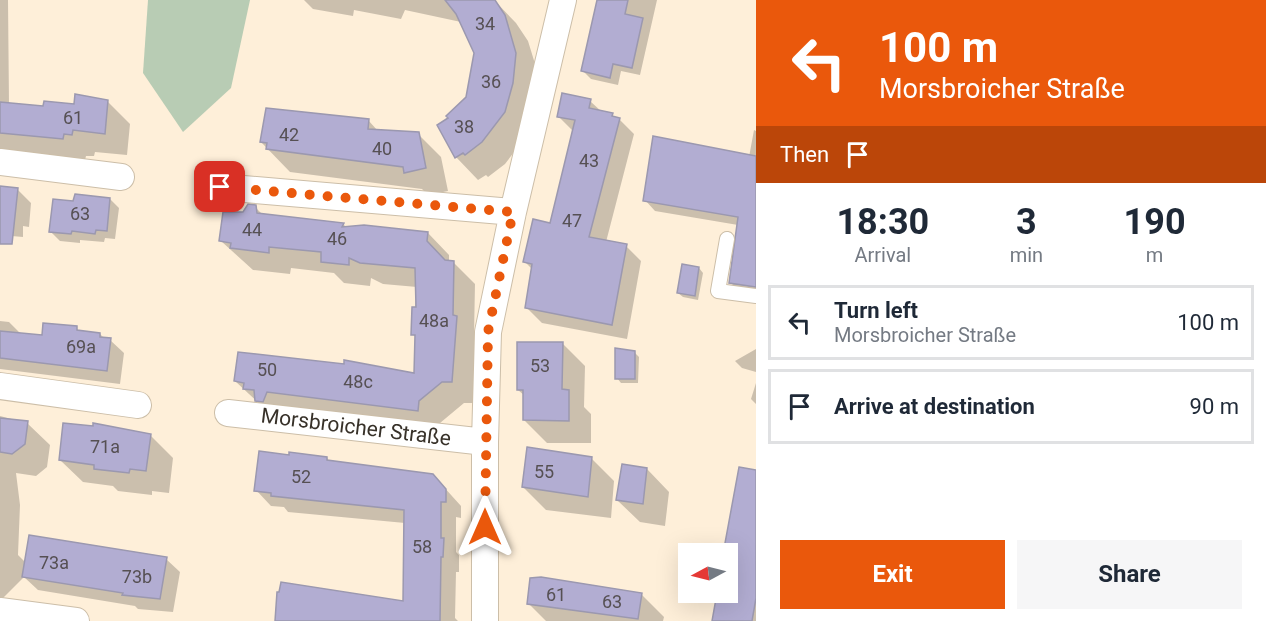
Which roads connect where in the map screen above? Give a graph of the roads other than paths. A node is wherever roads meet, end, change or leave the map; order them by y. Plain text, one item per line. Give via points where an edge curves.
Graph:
1 (563, 0) edge
2 (0, 162) edge
3 (121, 177) dead end
4 (220, 187) dead end
5 (513, 212) junction
6 (727, 239) dead end
7 (756, 296) edge
8 (0, 386) edge
9 (138, 405) dead end
10 (228, 413) dead end
11 (485, 442) junction
12 (0, 611) edge
13 (76, 621) edge
14 (485, 621) edge

1 - 5 street
2 - 3 street
4 - 5 street
5 - 11 street via 488,332
6 - 7 lane via 717,291
8 - 9 street
10 - 11 street, Morsbroicher Straße
11 - 14 street
12 - 13 street

